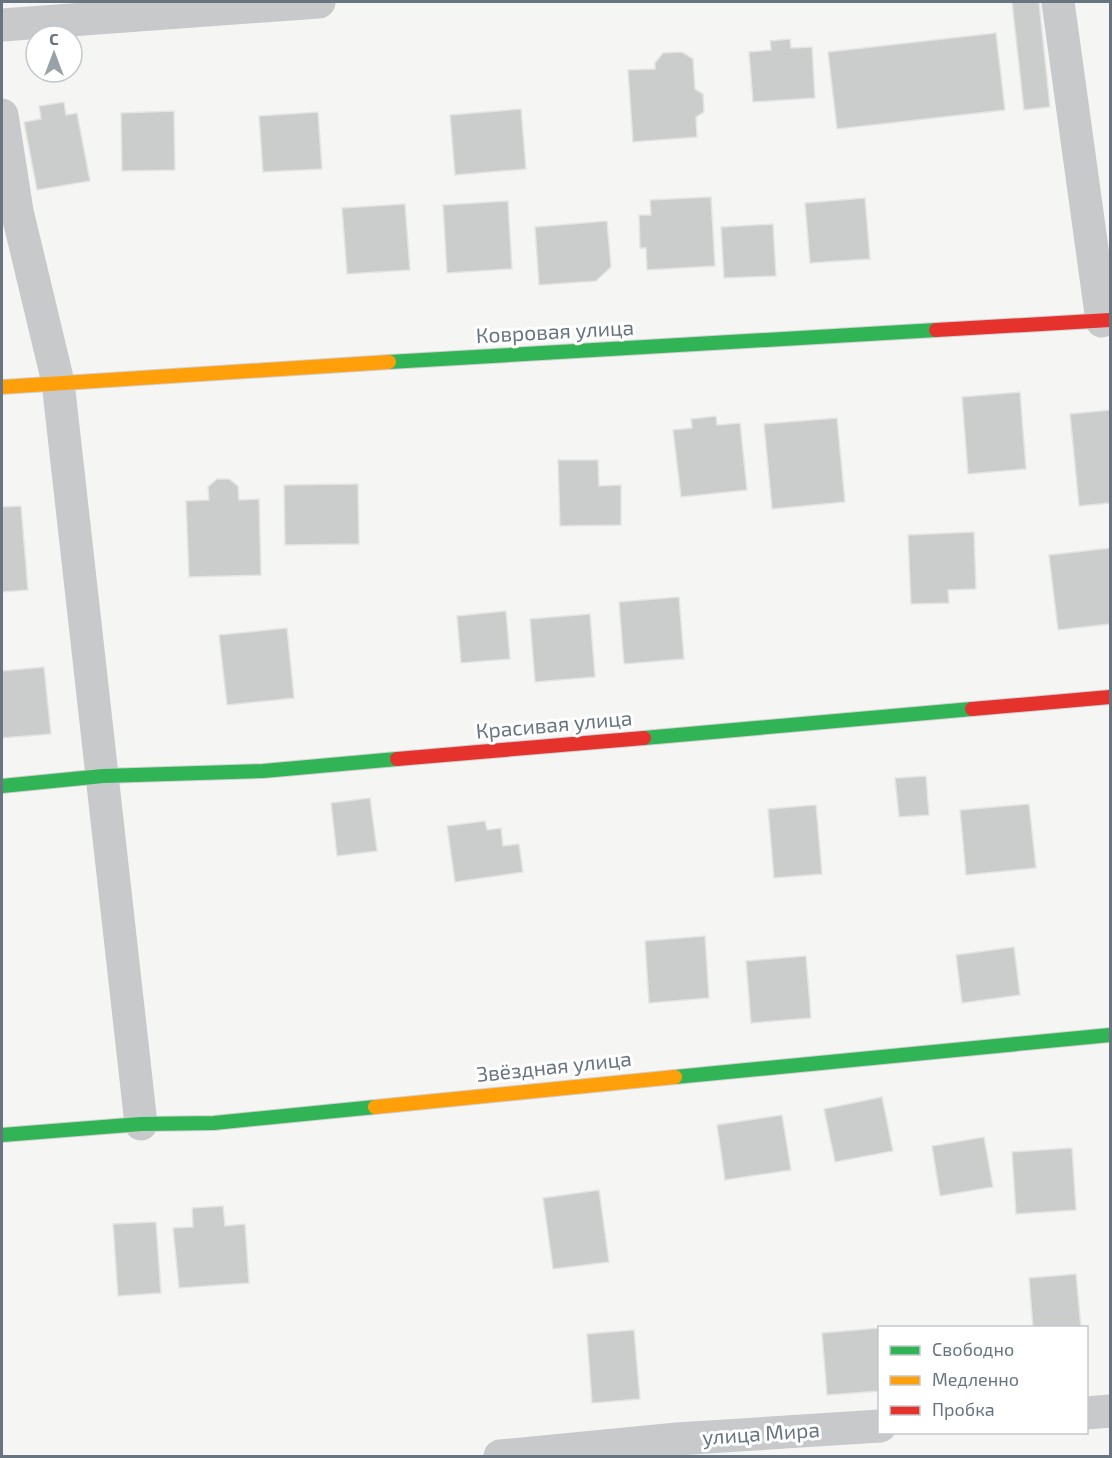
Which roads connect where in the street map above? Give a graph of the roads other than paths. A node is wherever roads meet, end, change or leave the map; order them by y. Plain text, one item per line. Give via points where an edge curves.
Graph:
1 (319, 2) edge
2 (1058, 2) edge
3 (2, 25) edge
4 (2, 115) edge
5 (1106, 320) edge
6 (58, 382) junction
7 (2, 387) edge
8 (1110, 697) edge
9 (103, 776) junction
10 (2, 786) edge
11 (1110, 1035) edge
12 (141, 1124) junction
13 (2, 1136) edge
14 (1110, 1411) edge
15 (1088, 1413) edge
16 (878, 1426) edge
17 (500, 1456) edge

1 - 3 street
2 - 5 street
4 - 6 street via 17,211
5 - 6 street, Ковровая улица
6 - 7 street, Ковровая улица
6 - 9 street
8 - 9 street, Красивая улица via 262,771
9 - 10 street, Красивая улица
9 - 12 street
11 - 12 street, Звёздная улица via 214,1123
12 - 13 street, Звёздная улица
14 - 15 street
16 - 17 street, улица Мира

